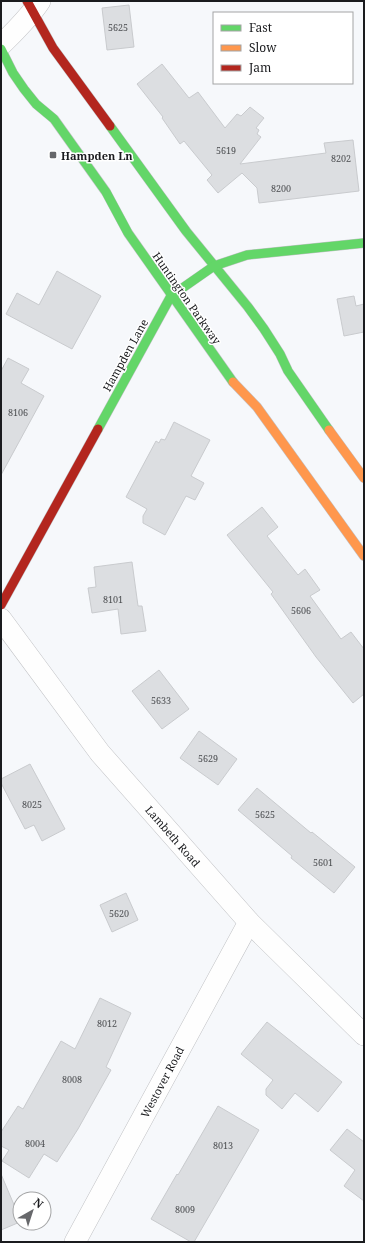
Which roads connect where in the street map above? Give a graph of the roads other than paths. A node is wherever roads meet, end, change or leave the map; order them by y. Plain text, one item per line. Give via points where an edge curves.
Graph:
1 (33, 5) edge
2 (1, 45) edge
3 (1, 49) edge
4 (364, 243) edge
5 (214, 266) junction
6 (170, 296) junction
7 (364, 478) edge
8 (364, 556) edge
9 (1, 605) edge
10 (1, 619) edge
11 (248, 922) junction
12 (364, 1035) edge
13 (75, 1242) edge

1 - 2 street
1 - 5 street via 53,48
3 - 6 street, Huntington Parkway via 24,89 36,104 54,119 106,192 128,233
4 - 5 street, Hampden Lane via 247,255
5 - 6 street, Hampden Lane
5 - 7 street via 264,329 303,394
6 - 8 street, Huntington Parkway via 229,378 268,420
6 - 9 street, Hampden Lane
10 - 11 street, Lambeth Road via 100,753
11 - 12 street, Lambeth Road
11 - 13 street, Westover Road

